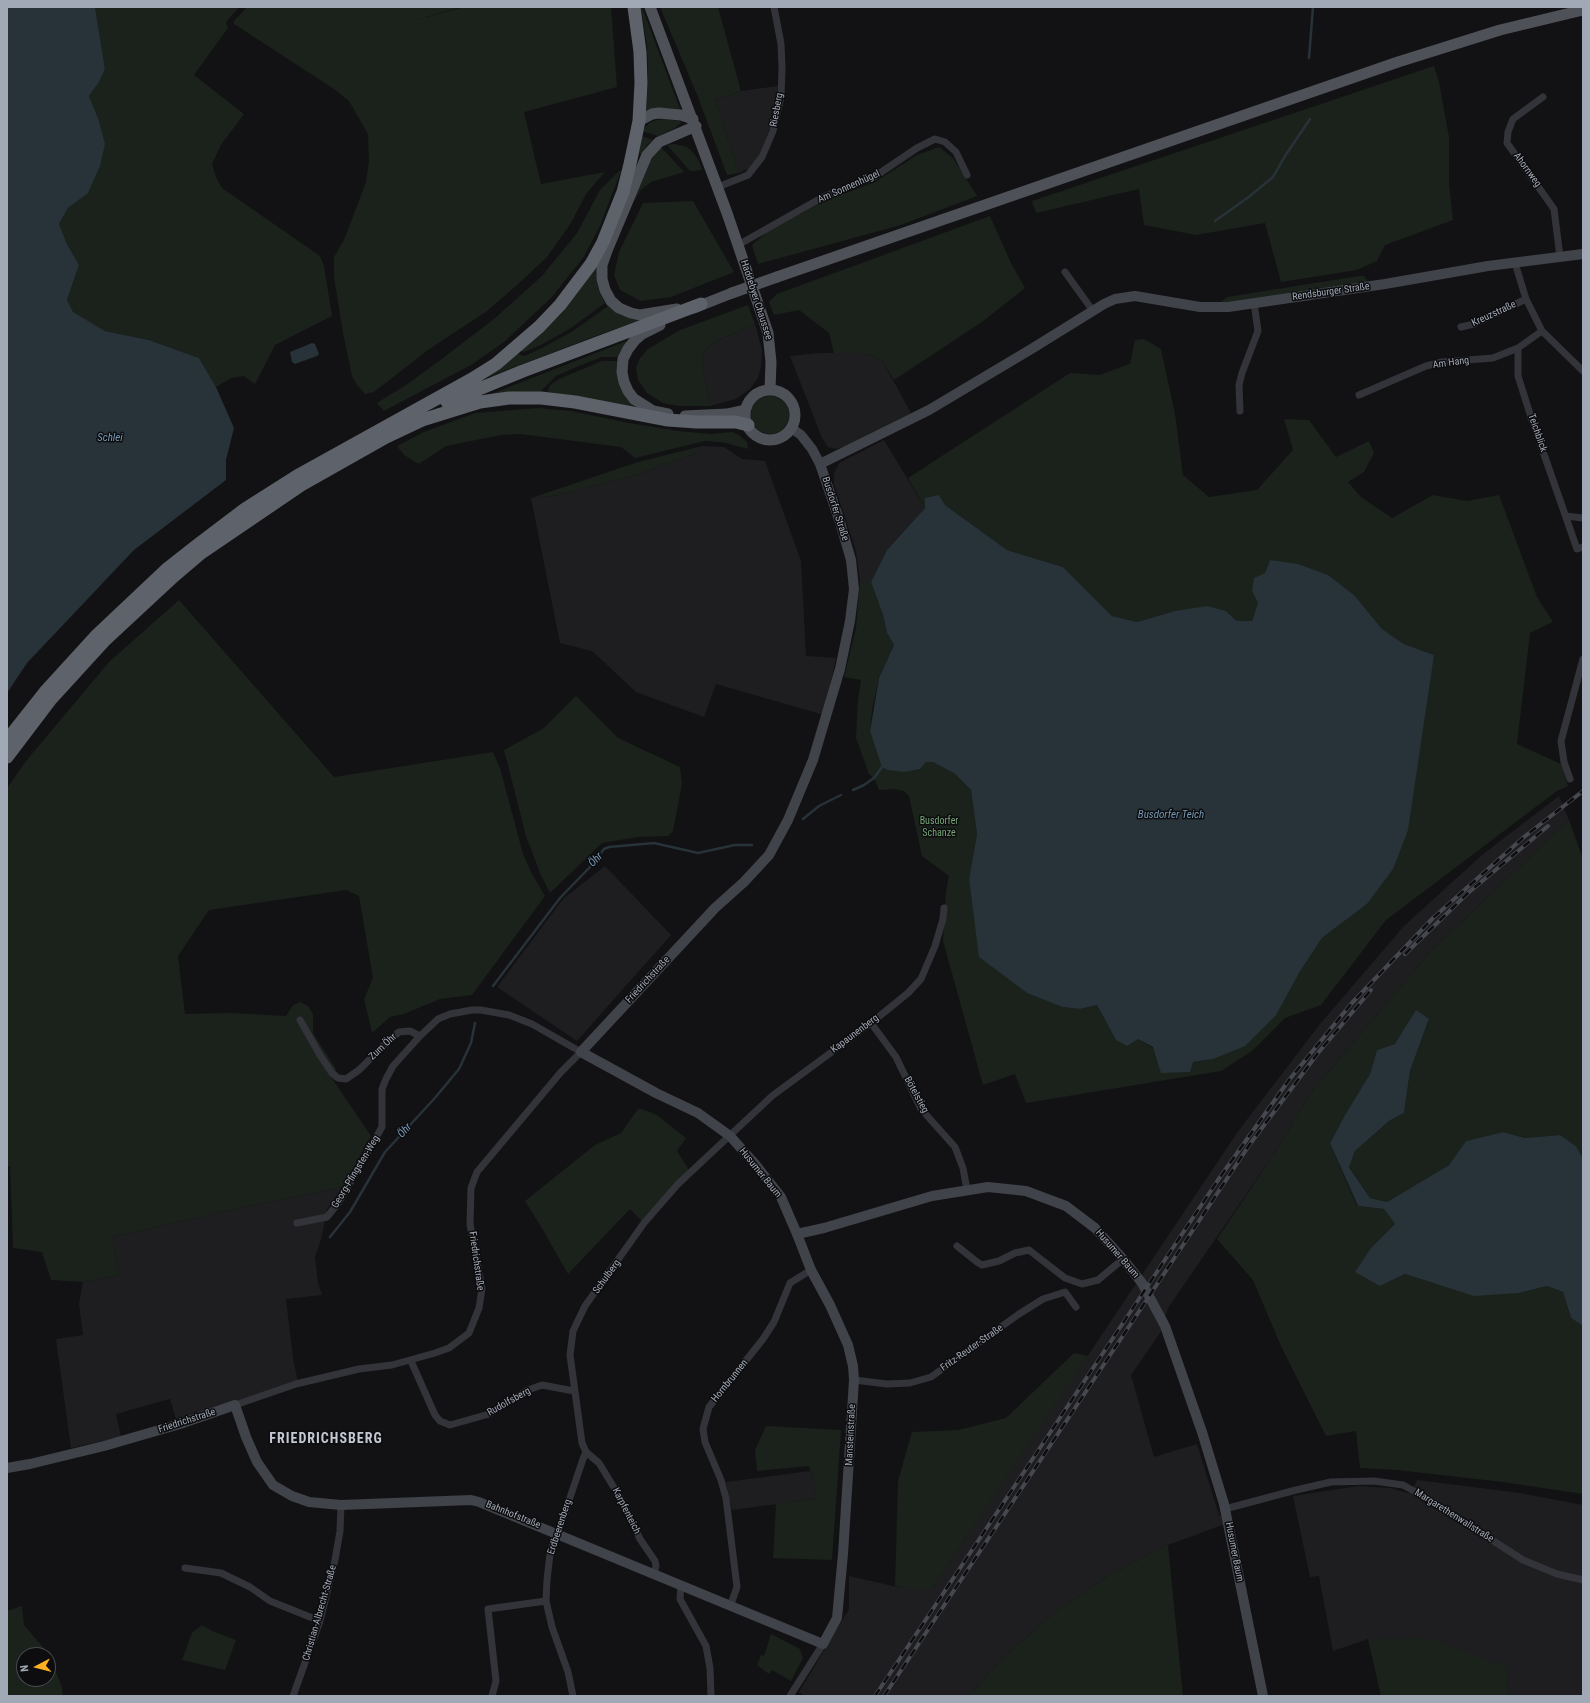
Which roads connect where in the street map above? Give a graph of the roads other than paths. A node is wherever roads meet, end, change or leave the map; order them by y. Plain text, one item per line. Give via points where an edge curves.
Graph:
1 (634, 7) edge
2 (650, 7) edge
3 (774, 7) edge
4 (1583, 10) edge
5 (1543, 97) dead end
6 (639, 121) junction
7 (694, 123) junction
8 (967, 175) dead end
9 (718, 187) junction
10 (738, 245) junction
11 (1583, 254) edge
12 (1560, 257) junction
13 (1515, 262) junction
14 (1065, 272) dead end
15 (1526, 298) junction
16 (1254, 303) junction
17 (701, 304) junction
18 (1093, 311) junction
19 (1084, 317) joint
20 (1461, 327) dead end
21 (1542, 332) junction
22 (1518, 348) junction
23 (1583, 371) edge
24 (770, 390) junction
25 (1359, 395) dead end
26 (747, 406) junction
27 (1240, 411) dead end
28 (419, 415) junction
29 (748, 425) junction
30 (791, 428) junction
31 (820, 464) junction
32 (1566, 516) junction
33 (1583, 518) edge
34 (1583, 547) edge
35 (1583, 659) edge
36 (7, 740) edge
37 (7, 757) edge
38 (1570, 779) dead end
39 (776, 845) joint
40 (944, 908) dead end
41 (300, 1020) dead end
42 (871, 1023) junction
43 (420, 1036) junction
44 (581, 1052) junction
45 (730, 1136) junction
46 (967, 1190) junction
47 (297, 1223) dead end
48 (797, 1234) junction
49 (957, 1246) dead end
50 (1123, 1259) junction
51 (811, 1270) junction
52 (1076, 1307) dead end
53 (411, 1361) junction
54 (854, 1380) junction
55 (574, 1391) junction
56 (235, 1405) junction
57 (586, 1452) junction
58 (7, 1468) edge
59 (341, 1505) junction
60 (1225, 1509) junction
61 (558, 1533) junction
62 (185, 1568) dead end
63 (654, 1574) junction
64 (1583, 1580) edge
65 (681, 1585) junction
66 (546, 1601) junction
67 (731, 1604) junction
68 (320, 1621) junction
69 (823, 1644) junction
70 (293, 1696) edge
71 (492, 1696) edge
72 (572, 1696) edge
73 (711, 1696) edge
74 (790, 1696) edge
75 (1264, 1696) edge

1 - 6 highway via 640,52
2 - 7 main road, Haddebyer Chaussee
3 - 9 street, Riesberg via 782,44 782,68 781,97 773,131 762,157 748,175
4 - 17 main road, bridge via 1500,30 1398,62
5 - 12 street, Ahornweg via 1513,119 1507,143 1554,209
6 - 7 main road via 659,113 681,115
6 - 28 highway via 623,192 613,219 600,247 576,286 540,327 496,364
7 - 9 main road, Haddebyer Chaussee
7 - 17 main road via 659,142 647,155 602,264 602,279 604,290 611,300 631,314 650,314
8 - 10 street, Am Sonnenhügel via 956,152 945,142 935,139 917,148 874,178 823,197
9 - 10 main road, Haddebyer Chaussee
10 - 24 main road, Haddebyer Chaussee via 768,333
11 - 12 street, Rendsburger Straße
12 - 13 street, Rendsburger Straße
13 - 15 street, Kreuzstraße
13 - 16 street, Rendsburger Straße
14 - 18 street
15 - 20 street, Kreuzstraße via 1474,324
15 - 21 street, Kreuzstraße
16 - 18 street, Rendsburger Straße via 1228,307 1200,307 1135,296 1115,299
16 - 27 street via 1258,331 1239,385
17 - 26 main road via 635,340 623,359 623,377 628,391 643,406 669,414 727,414 745,410
17 - 28 highway via 523,371
18 - 19 street, Rendsburger Straße
19 - 31 street, Busdorfer Straße via 929,410
21 - 22 street, Am Hang
21 - 23 street, Kreuzstraße
22 - 25 street, Am Hang via 1493,358 1442,362 1426,366
22 - 32 street, Teichblick via 1518,376
24 - 26 main road via 756,394
24 - 30 main road via 784,394 793,404 795,420
26 - 29 main road
28 - 29 highway via 480,402 509,398 541,398 668,420 736,422
28 - 36 highway via 297,476 245,509 168,568 97,635 45,692
28 - 37 highway via 386,437 301,485 201,553 104,642 50,700
29 - 30 main road via 756,435 770,440 786,434
30 - 31 street via 805,440
31 - 39 street, Busdorfer Straße via 851,560 854,589 840,669 813,760
32 - 33 street
32 - 34 street, Teichblick via 1577,549
35 - 38 street via 1561,742
39 - 44 street, Friedrichstraße via 744,882 715,908
40 - 42 street, Kapaunenberg via 944,919 921,979
41 - 43 street, Zum Öhr via 320,1055 338,1078 346,1079 359,1070 399,1032 410,1031
42 - 45 street, Kapaunenberg via 772,1096
42 - 46 street, Bötelstieg via 896,1057 921,1109 955,1147 963,1168
43 - 44 street via 438,1018 463,1011 481,1010 510,1015 532,1024
43 - 47 street, Georg-Pfingsten-Weg via 393,1066 386,1079 382,1089 382,1127 339,1202 327,1216
44 - 45 street, Husumer Baum via 698,1113
44 - 53 street, Friedrichstraße via 561,1072 477,1172 471,1188 470,1224 482,1290 479,1308 469,1333 449,1348
45 - 48 street, Husumer Baum via 781,1197
45 - 55 street, Schulberg via 678,1184 648,1219 585,1306 573,1331 570,1355
46 - 48 street, Husumer Baum via 906,1203
46 - 50 street, Husumer Baum via 988,1187 1026,1191 1066,1206 1095,1228
48 - 51 street, Mansteinstraße
49 - 50 street via 982,1264 1029,1250 1065,1278 1082,1284 1098,1280
50 - 60 street, Husumer Baum via 1142,1283 1165,1326 1202,1432
51 - 54 street, Mansteinstraße via 848,1345
51 - 67 street, Hornbrunnen via 790,1282 774,1322 709,1407 703,1429 705,1442 722,1480 726,1498 737,1588
52 - 54 street, Fritz-Reuter-Straße via 1066,1292 1043,1299 931,1376 910,1383 887,1384
53 - 55 street, Rudolfsberg via 434,1415 450,1425 489,1414 528,1390 542,1385
53 - 56 street, Friedrichstraße via 360,1369 296,1384
54 - 69 street, Mansteinstraße via 837,1618
55 - 57 street, Schulberg via 579,1431
56 - 58 street, Friedrichstraße via 104,1446
56 - 59 street, Bahnhofstraße via 257,1462 273,1484 292,1496 309,1502
57 - 61 street, Erdbeerenberg
57 - 63 street, Karpfenteich via 599,1463 622,1498 640,1539 655,1561
59 - 61 street, Bahnhofstraße via 471,1500
59 - 68 street, Christian-Albrecht-Straße via 336,1560
60 - 64 street, Margarethenwallstraße via 1331,1482 1374,1481 1403,1485 1523,1560 1557,1574
60 - 75 street, Husumer Baum
61 - 63 street, Bahnhofstraße
61 - 66 street, Erdbeerenberg via 550,1554
62 - 68 street via 221,1573 250,1587 270,1601
63 - 65 street, Bahnhofstraße
65 - 67 street, Bahnhofstraße
65 - 73 street via 680,1599 706,1646
66 - 71 street via 488,1609 496,1681
66 - 72 street, Erdbeerenberg via 568,1672
67 - 69 street, Bahnhofstraße
68 - 70 street, Christian-Albrecht-Straße
69 - 74 street

